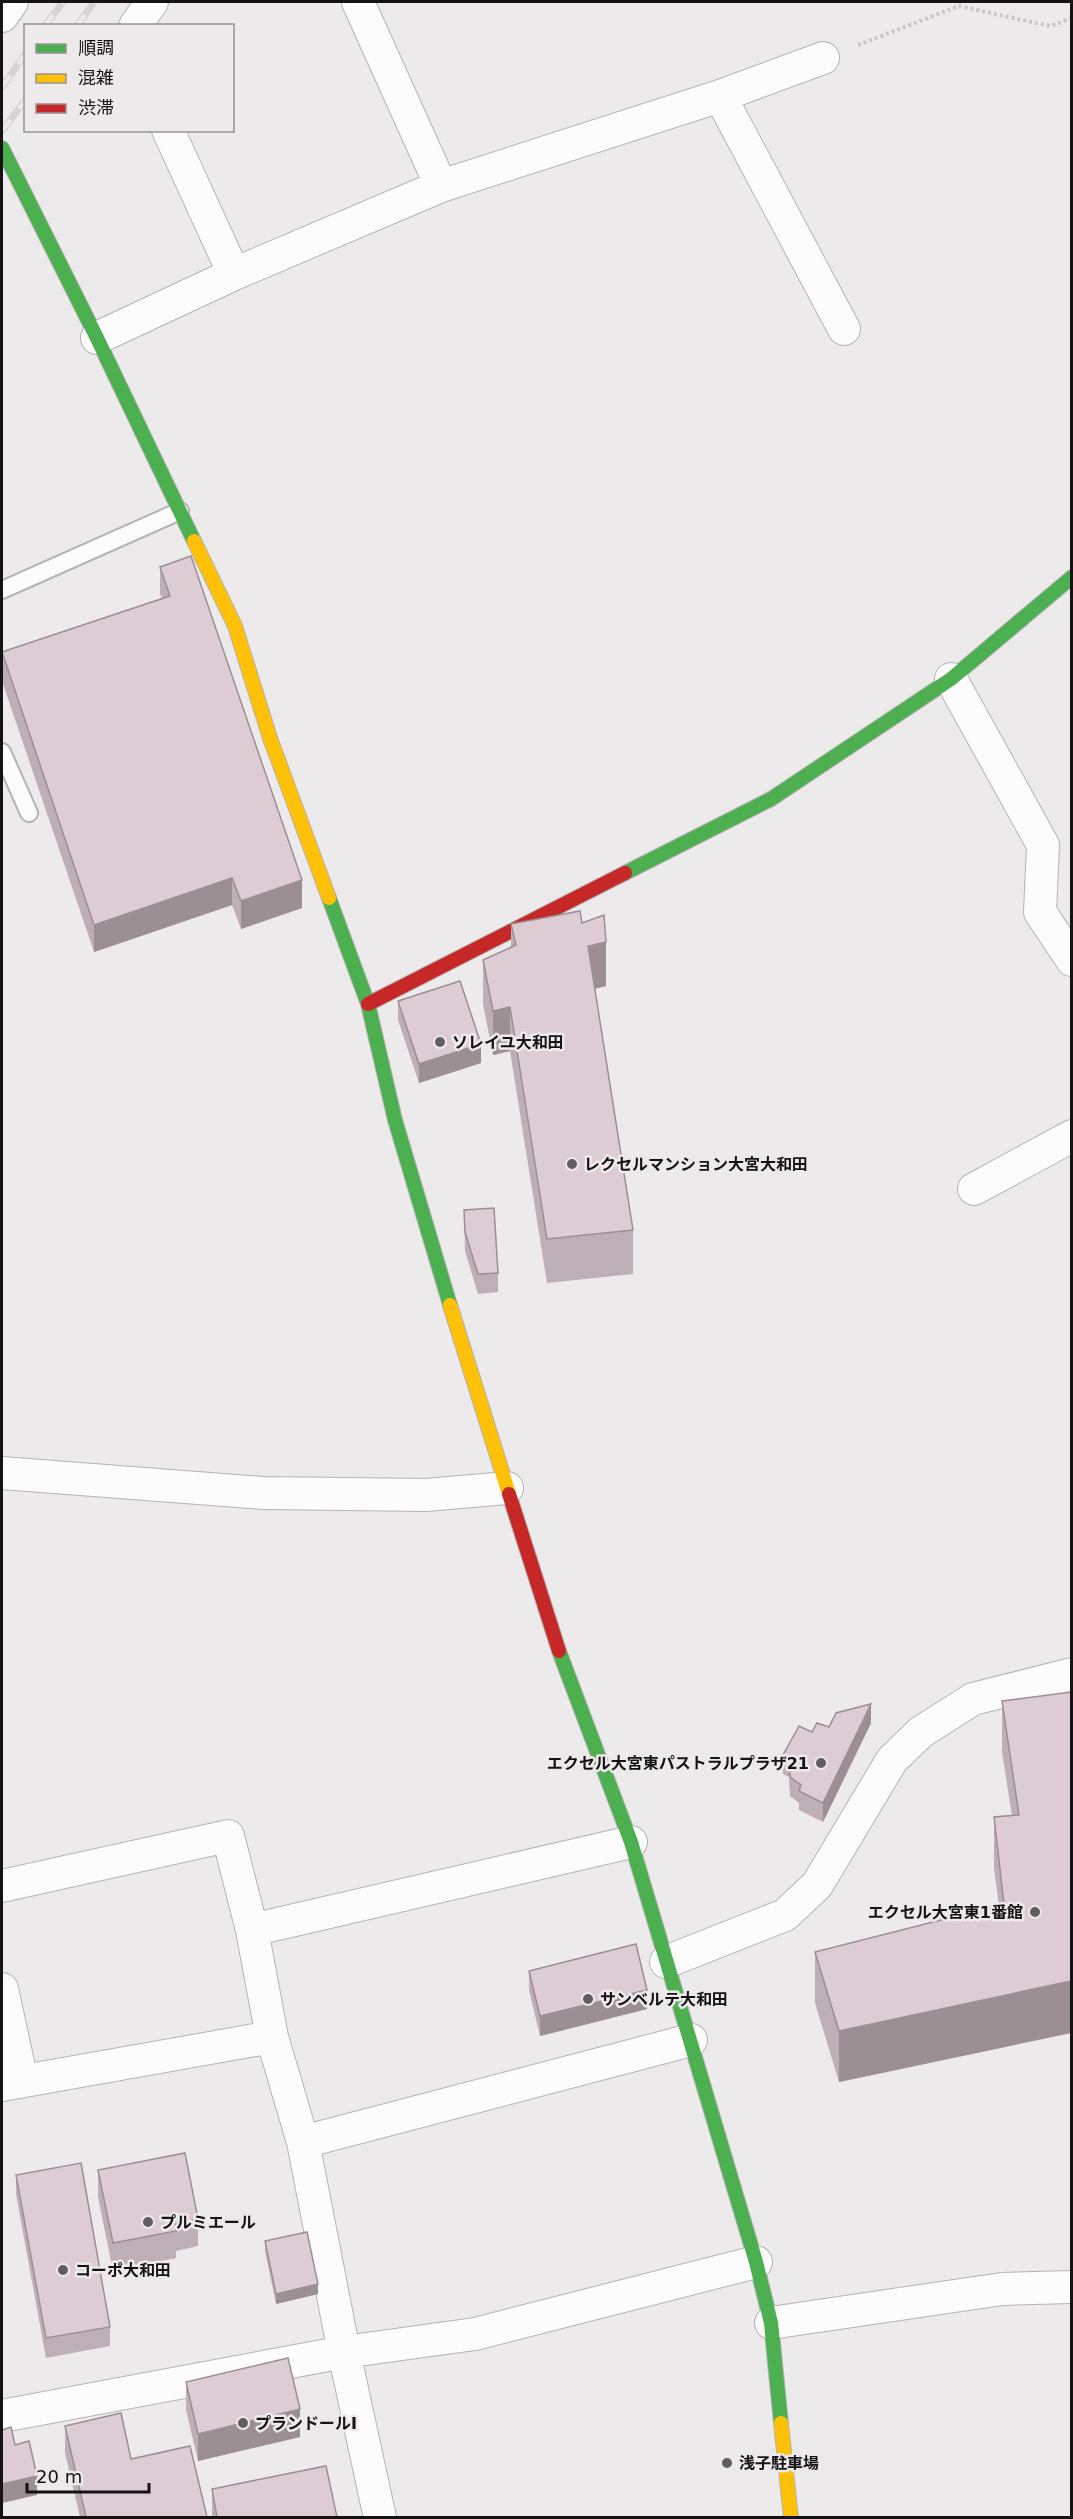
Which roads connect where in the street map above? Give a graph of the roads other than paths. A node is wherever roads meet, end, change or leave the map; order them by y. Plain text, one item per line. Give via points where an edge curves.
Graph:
1 (12, 2) edge
2 (152, 2) edge
3 (358, 2) edge
4 (2, 16) edge
5 (136, 24) edge
6 (823, 58) road end
7 (720, 96) junction
8 (169, 132) edge
9 (2, 148) edge
10 (441, 186) junction
11 (234, 274) junction
12 (843, 329) dead end
13 (97, 338) junction
14 (180, 511) junction
15 (1071, 577) edge
16 (2, 590) edge
17 (951, 680) junction
18 (2, 752) edge
19 (28, 813) dead end
20 (1071, 960) edge
21 (368, 1004) junction
22 (1071, 1136) edge
23 (974, 1189) dead end
24 (2, 1473) edge
25 (507, 1488) junction
26 (1071, 1674) edge
27 (631, 1842) junction
28 (2, 1886) edge
29 (252, 1930) junction
30 (666, 1962) junction
31 (2, 1989) edge
32 (272, 2037) junction
33 (691, 2040) junction
34 (12, 2083) edge
35 (303, 2142) junction
36 (756, 2262) junction
37 (1071, 2287) edge
38 (771, 2323) junction
39 (344, 2352) junction
40 (2, 2416) edge
41 (380, 2517) edge
42 (791, 2517) edge

1 - 4 street
2 - 5 street
3 - 10 street
6 - 7 street
7 - 10 street
7 - 12 street
8 - 11 street
9 - 13 street
10 - 11 street
11 - 13 street
13 - 14 street
14 - 16 lane
14 - 21 street via 235,626 270,738
15 - 17 street
17 - 20 street via 1043,845 1040,912
17 - 21 street via 771,799
18 - 19 lane
21 - 25 street via 395,1120
22 - 23 street
24 - 25 street via 263,1493 426,1496
25 - 27 street via 561,1659
26 - 30 street via 974,1699 921,1732 892,1760 818,1885 785,1915
27 - 29 street
27 - 30 street
28 - 29 street via 228,1836
29 - 32 street
30 - 33 street
31 - 34 street
32 - 34 street
32 - 35 street
33 - 35 street
33 - 36 street
35 - 39 street
36 - 38 street
36 - 39 street via 475,2334
37 - 38 street via 1002,2289
38 - 42 street
39 - 40 street
39 - 41 street

